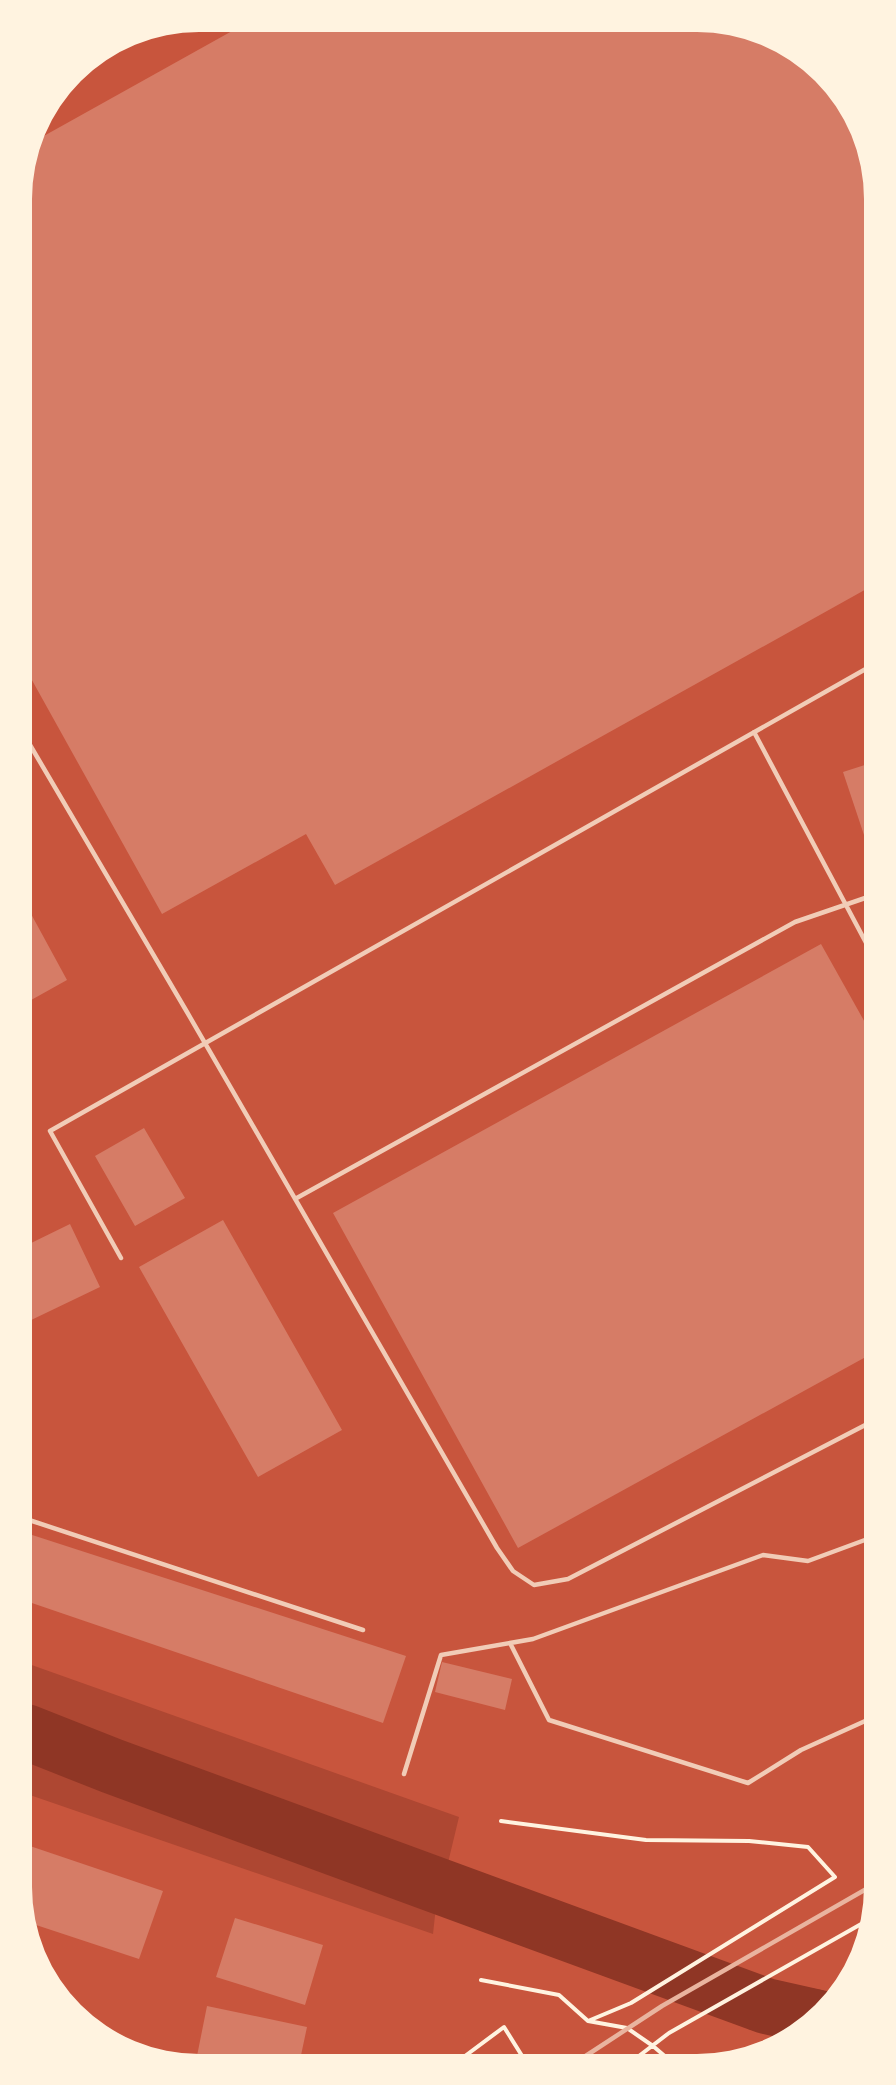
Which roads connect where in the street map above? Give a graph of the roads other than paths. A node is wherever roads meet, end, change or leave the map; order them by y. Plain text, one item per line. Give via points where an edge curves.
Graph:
1 (864, 670) edge
2 (754, 732) junction
3 (32, 748) edge
4 (864, 898) edge
5 (845, 905) junction
6 (864, 939) edge
7 (205, 1044) junction
8 (295, 1199) junction
9 (122, 1258) dead end
10 (864, 1426) edge
11 (31, 1521) edge
12 (864, 1540) edge
13 (363, 1630) dead end
14 (510, 1643) junction
15 (864, 1722) edge
16 (404, 1774) dead end

1 - 2 lane
2 - 5 lane
2 - 7 lane
3 - 7 lane
4 - 5 lane
5 - 6 lane
5 - 8 lane via 795,922
7 - 8 lane
7 - 9 lane via 50,1131
8 - 10 lane via 497,1548 513,1571 534,1585 568,1579
11 - 13 lane
12 - 14 lane via 808,1561 763,1555 533,1639
14 - 15 lane via 549,1719 748,1783 801,1750
14 - 16 lane via 441,1655

